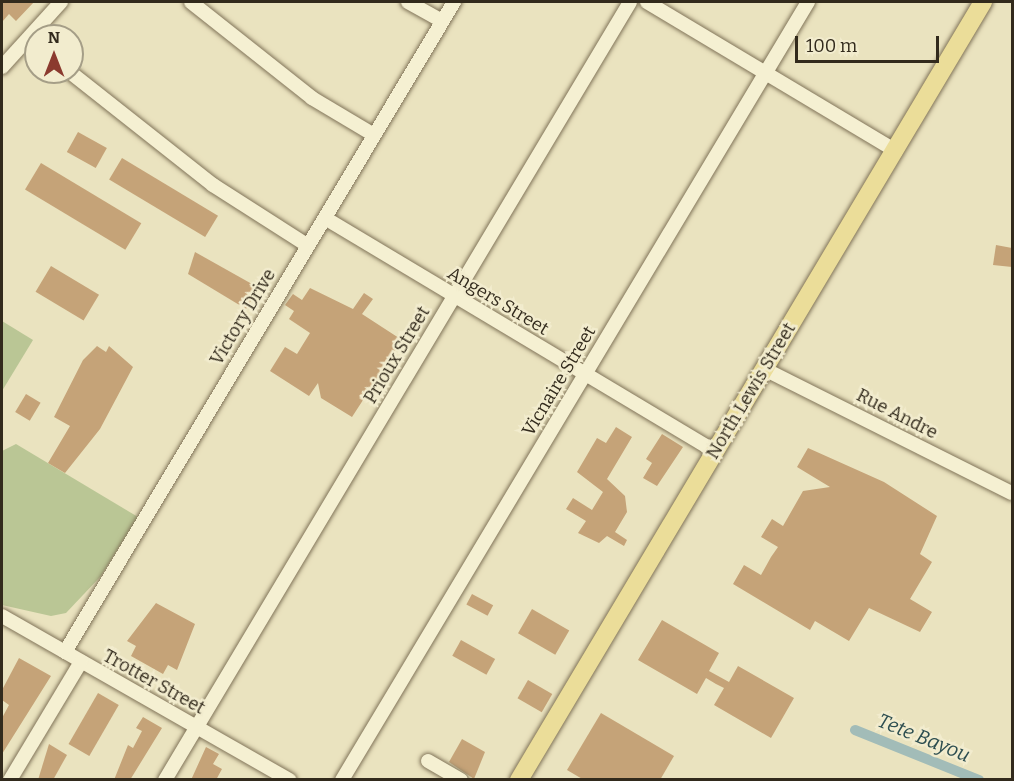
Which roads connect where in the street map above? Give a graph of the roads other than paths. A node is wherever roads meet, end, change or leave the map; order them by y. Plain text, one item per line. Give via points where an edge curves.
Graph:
1 (61, 2) edge
2 (191, 2) edge
3 (408, 2) edge
4 (454, 2) edge
5 (630, 2) edge
6 (647, 2) edge
7 (808, 2) edge
8 (983, 2) edge
9 (442, 21) junction
10 (45, 24) edge
11 (24, 49) edge
12 (2, 67) edge
13 (764, 75) junction
14 (84, 83) edge
15 (374, 135) junction
16 (896, 151) junction
17 (325, 218) junction
18 (307, 245) junction
19 (453, 296) junction
20 (764, 369) junction
21 (584, 372) junction
22 (715, 451) junction
23 (1012, 493) edge
24 (2, 616) edge
25 (66, 652) junction
26 (81, 662) junction
27 (196, 726) junction
28 (428, 761) dead end
29 (10, 780) edge
30 (165, 780) edge
31 (289, 780) edge
32 (342, 780) edge
33 (460, 780) edge
34 (519, 780) edge

1 - 10 street
2 - 15 street via 312,98
3 - 9 street
4 - 9 street, Victory Drive
5 - 19 street, Prioux Street
6 - 13 street
7 - 13 street, Vicnaire Street
8 - 16 main road, North Lewis Street
9 - 15 street, Victory Drive
11 - 12 street
13 - 16 street
13 - 21 street, Vicnaire Street
14 - 18 street via 213,185
15 - 17 street, Victory Drive
16 - 20 main road, North Lewis Street
17 - 18 street, Victory Drive
17 - 19 street, Angers Street
18 - 25 street, Victory Drive
19 - 21 street, Angers Street
19 - 27 street, Prioux Street
20 - 22 main road, North Lewis Street
20 - 23 street, Rue Andre
21 - 22 street, Angers Street
21 - 32 street, Vicnaire Street
22 - 34 main road, North Lewis Street
24 - 25 street, Trotter Street
25 - 26 street, Trotter Street
26 - 27 street, Trotter Street
26 - 29 street
27 - 30 street, Prioux Street
27 - 31 street, Trotter Street
28 - 33 street

